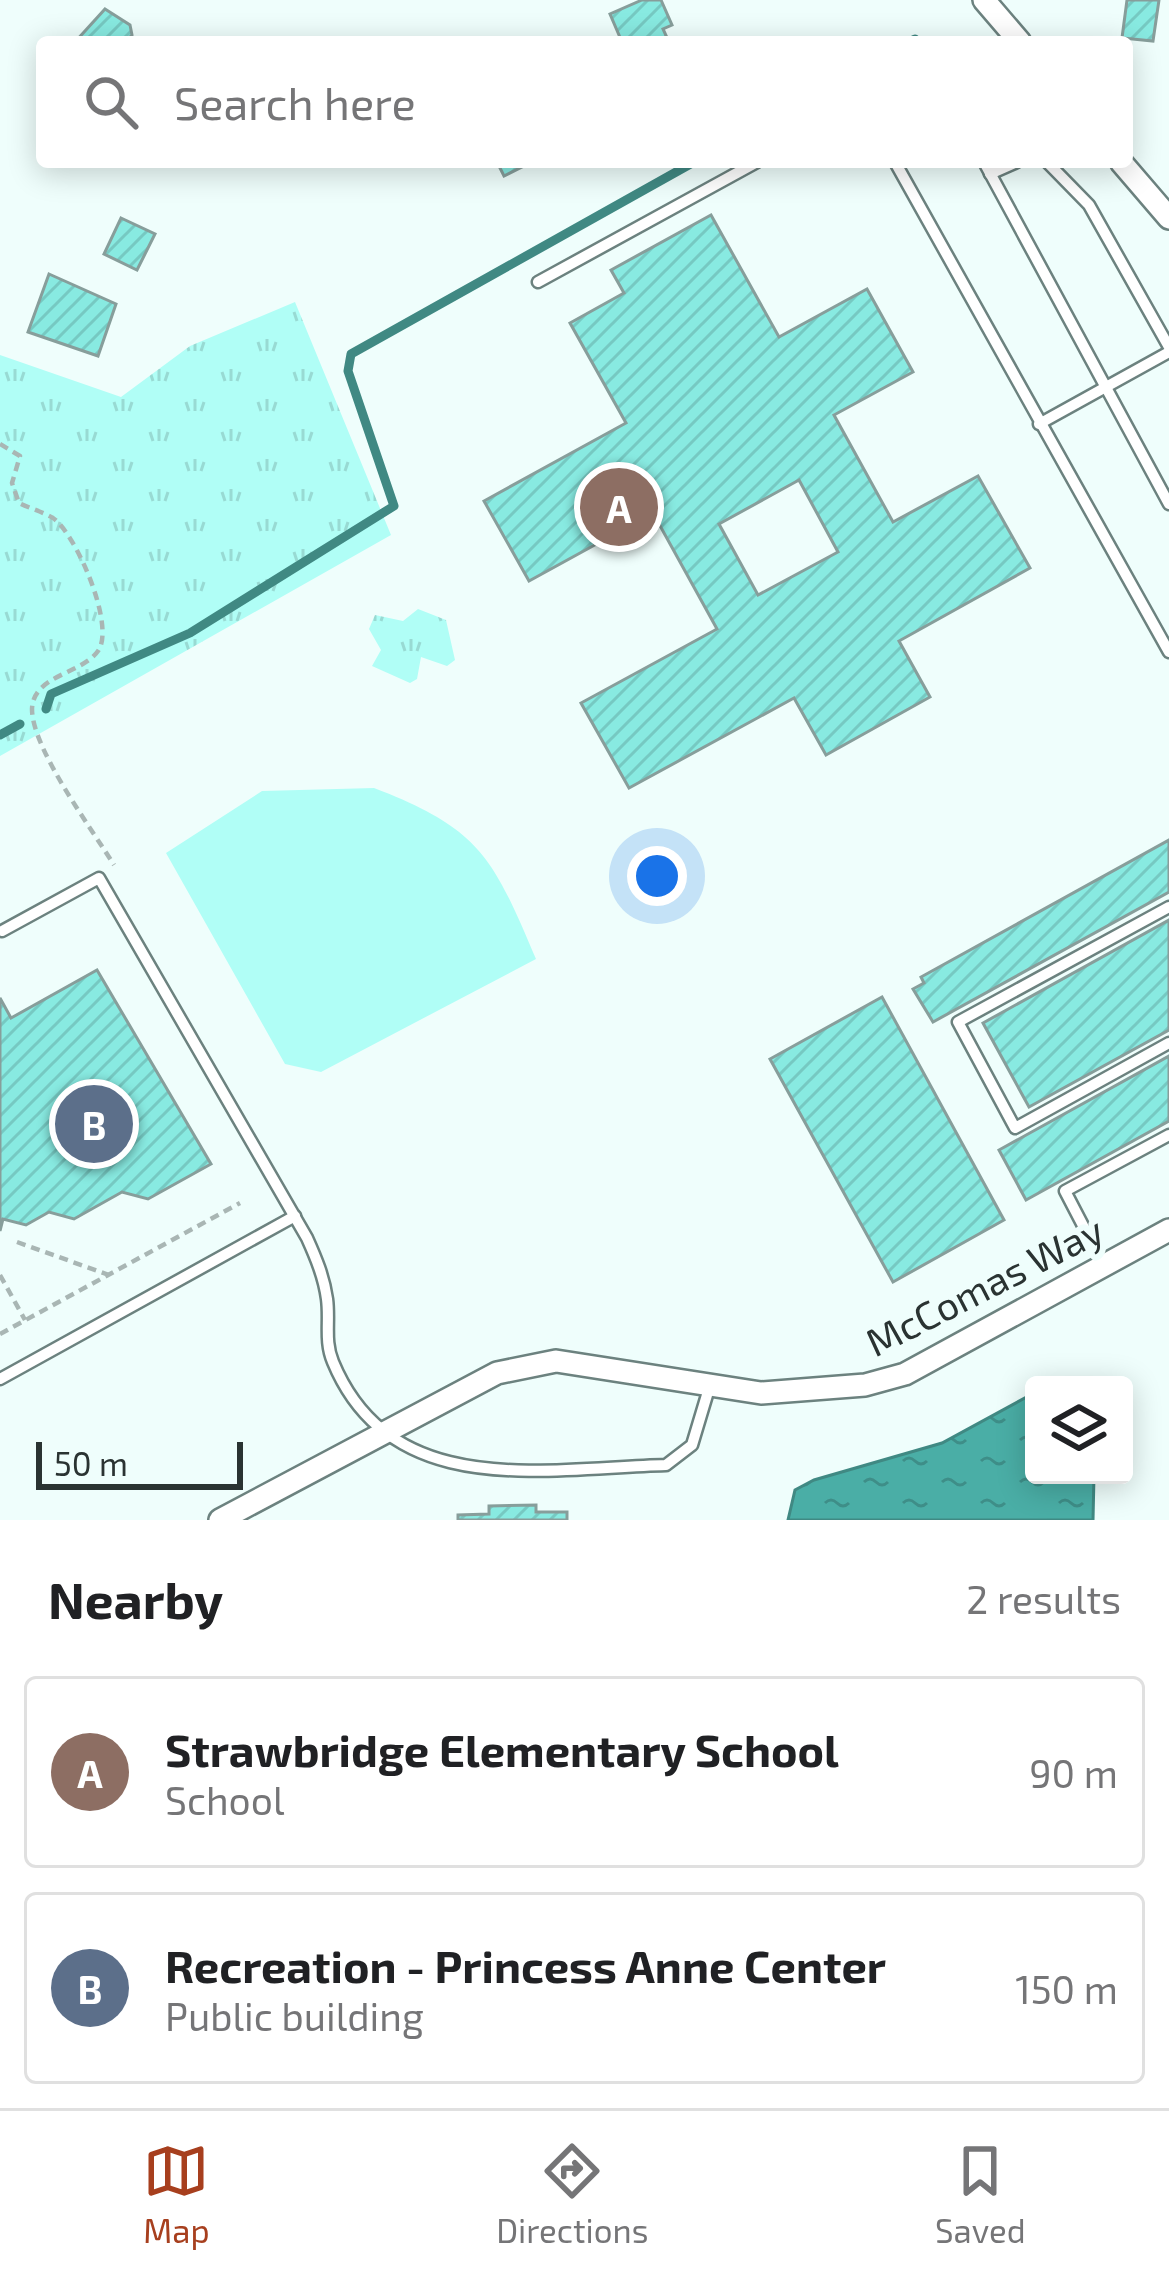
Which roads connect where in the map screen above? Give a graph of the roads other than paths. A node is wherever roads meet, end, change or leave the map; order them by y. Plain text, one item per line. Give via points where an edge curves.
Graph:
1 (984, 0) edge
2 (1010, 36) edge
3 (746, 168) edge
4 (898, 168) edge
5 (987, 168) edge
6 (1053, 168) edge
7 (1126, 168) edge
8 (1169, 218) edge
9 (538, 282) dead end
10 (1169, 350) edge
11 (1106, 388) junction
12 (1039, 424) junction
13 (1169, 504) edge
14 (1169, 652) edge
15 (1169, 907) edge
16 (2, 931) edge
17 (1169, 1043) edge
18 (1169, 1135) edge
19 (295, 1216) junction
20 (1169, 1231) edge
21 (1104, 1266) junction
22 (0, 1379) edge
23 (710, 1385) junction
24 (385, 1430) junction
25 (220, 1520) edge

1 - 2 street
3 - 9 lane
4 - 12 lane
5 - 11 lane
6 - 10 lane via 1089,205
7 - 8 street
10 - 11 lane
11 - 12 lane
11 - 13 lane
12 - 14 lane
15 - 17 lane via 958,1022 1015,1128
16 - 19 lane via 99,878
18 - 21 lane via 1065,1191
19 - 22 lane
19 - 24 lane via 321,1269 331,1358 354,1400
20 - 21 street, McComas Way
21 - 23 street, McComas Way via 905,1374 813,1392
23 - 24 street, McComas Way via 570,1361 530,1364
23 - 24 lane via 692,1445 667,1465 468,1470
24 - 25 street, McComas Way

